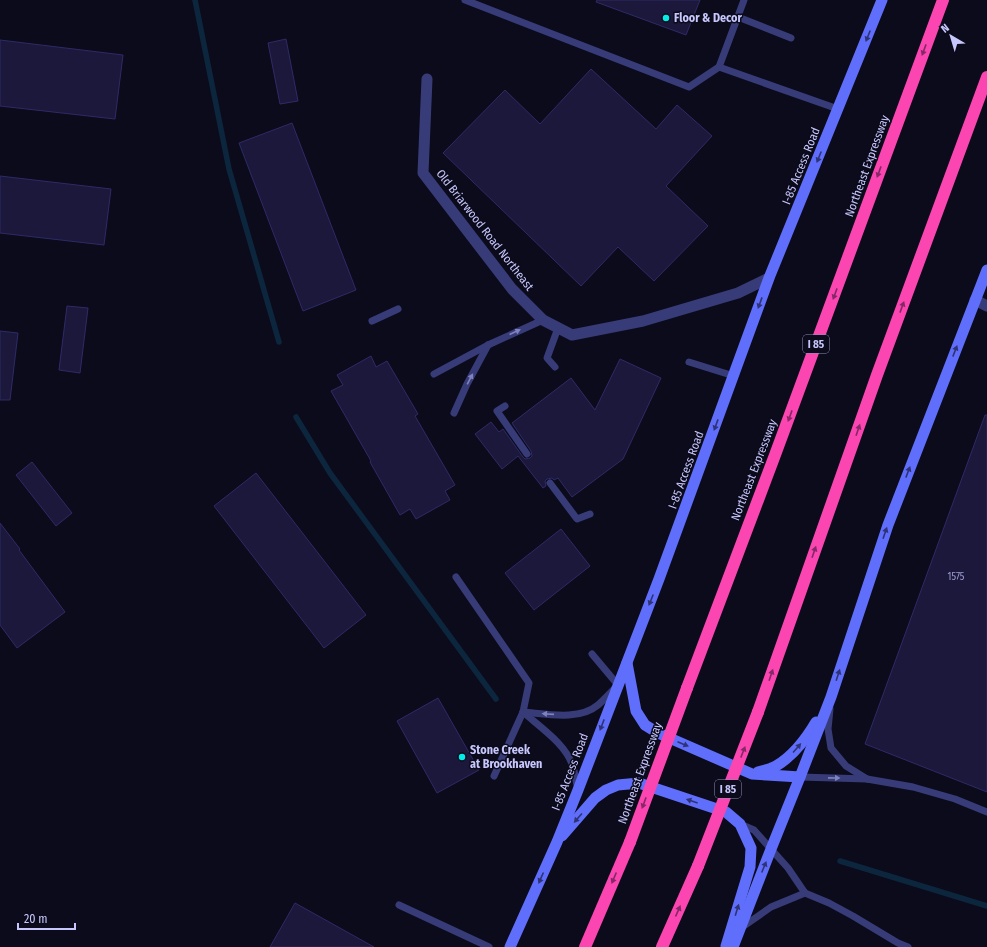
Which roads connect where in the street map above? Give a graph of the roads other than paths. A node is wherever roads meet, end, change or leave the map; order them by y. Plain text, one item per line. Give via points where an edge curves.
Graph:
1 (465, 0) edge
2 (744, 0) edge
3 (882, 0) edge
4 (942, 0) edge
5 (738, 17) junction
6 (791, 38) dead end
7 (719, 67) junction
8 (987, 77) edge
9 (427, 79) dead end
10 (838, 109) junction
11 (987, 270) edge
12 (769, 278) junction
13 (975, 300) junction
14 (987, 306) edge
15 (398, 309) dead end
16 (542, 320) junction
17 (372, 321) dead end
18 (558, 328) junction
19 (488, 345) junction
20 (689, 362) dead end
21 (555, 367) dead end
22 (434, 374) dead end
23 (734, 376) junction
24 (505, 406) dead end
25 (454, 413) dead end
26 (527, 454) dead end
27 (550, 483) dead end
28 (590, 514) dead end
29 (456, 577) dead end
30 (592, 654) dead end
31 (627, 662) junction
32 (618, 685) junction
33 (831, 697) junction
34 (523, 712) junction
35 (752, 774) junction
36 (494, 776) dead end
37 (800, 777) junction
38 (867, 779) junction
39 (578, 790) junction
40 (987, 812) edge
41 (740, 824) junction
42 (557, 842) junction
43 (771, 849) junction
44 (805, 893) junction
45 (399, 905) dead end
46 (740, 929) junction
47 (489, 947) edge
48 (510, 947) edge
49 (585, 947) edge
50 (662, 947) edge
51 (726, 947) edge
52 (732, 947) edge
53 (908, 947) edge

1 - 7 lane via 689,88
2 - 5 lane
3 -> 10 main road, I-85 Access Road
4 -> 49 highway, Northeast Expressway / I 85, bridge via 630,842
5 - 6 lane
5 - 7 lane
7 - 10 lane
50 -> 8 highway, I 85, bridge via 698,866 758,712 874,382
9 - 16 street, Old Briarwood Road Northeast via 423,173 512,289
10 -> 12 main road, I-85 Access Road
11 - 13 main road
12 - 18 street, Old Briarwood Road Northeast via 738,294 643,321 572,334
12 -> 23 main road, I-85 Access Road
13 - 14 street
33 -> 13 main road via 890,519
15 - 17 lane
16 - 18 street, Old Briarwood Road Northeast
19 -> 16 lane
18 - 21 lane via 547,358
19 - 22 lane
25 -> 19 lane
20 - 23 lane
23 -> 31 main road, I-85 Access Road
24 - 26 lane via 497,411
27 - 28 lane via 576,519
29 - 34 lane via 529,683
30 - 32 lane
31 - 32 main road, I-85 Access Road
31 -> 35 main road via 636,711 645,725 658,734
32 -> 34 lane via 599,705 587,712 572,715
32 -> 39 main road, I-85 Access Road
35 -> 33 main road via 775,766 792,753 808,734
33 - 37 main road
33 - 38 lane via 828,729 831,748 846,766
34 - 36 lane
34 - 39 lane via 567,753 573,766
35 - 37 main road
37 -> 38 lane
37 - 43 main road
38 - 40 lane via 955,798
39 - 42 main road, I-85 Access Road
41 -> 42 main road via 726,812 639,783 618,785 596,798
41 - 43 lane via 754,830
51 -> 41 main road via 750,867 751,848
42 -> 48 main road, I-85 Access Road
43 - 44 lane
46 -> 43 main road
44 - 46 lane via 771,907
44 - 53 lane via 829,903
45 - 47 lane
46 - 52 main road

